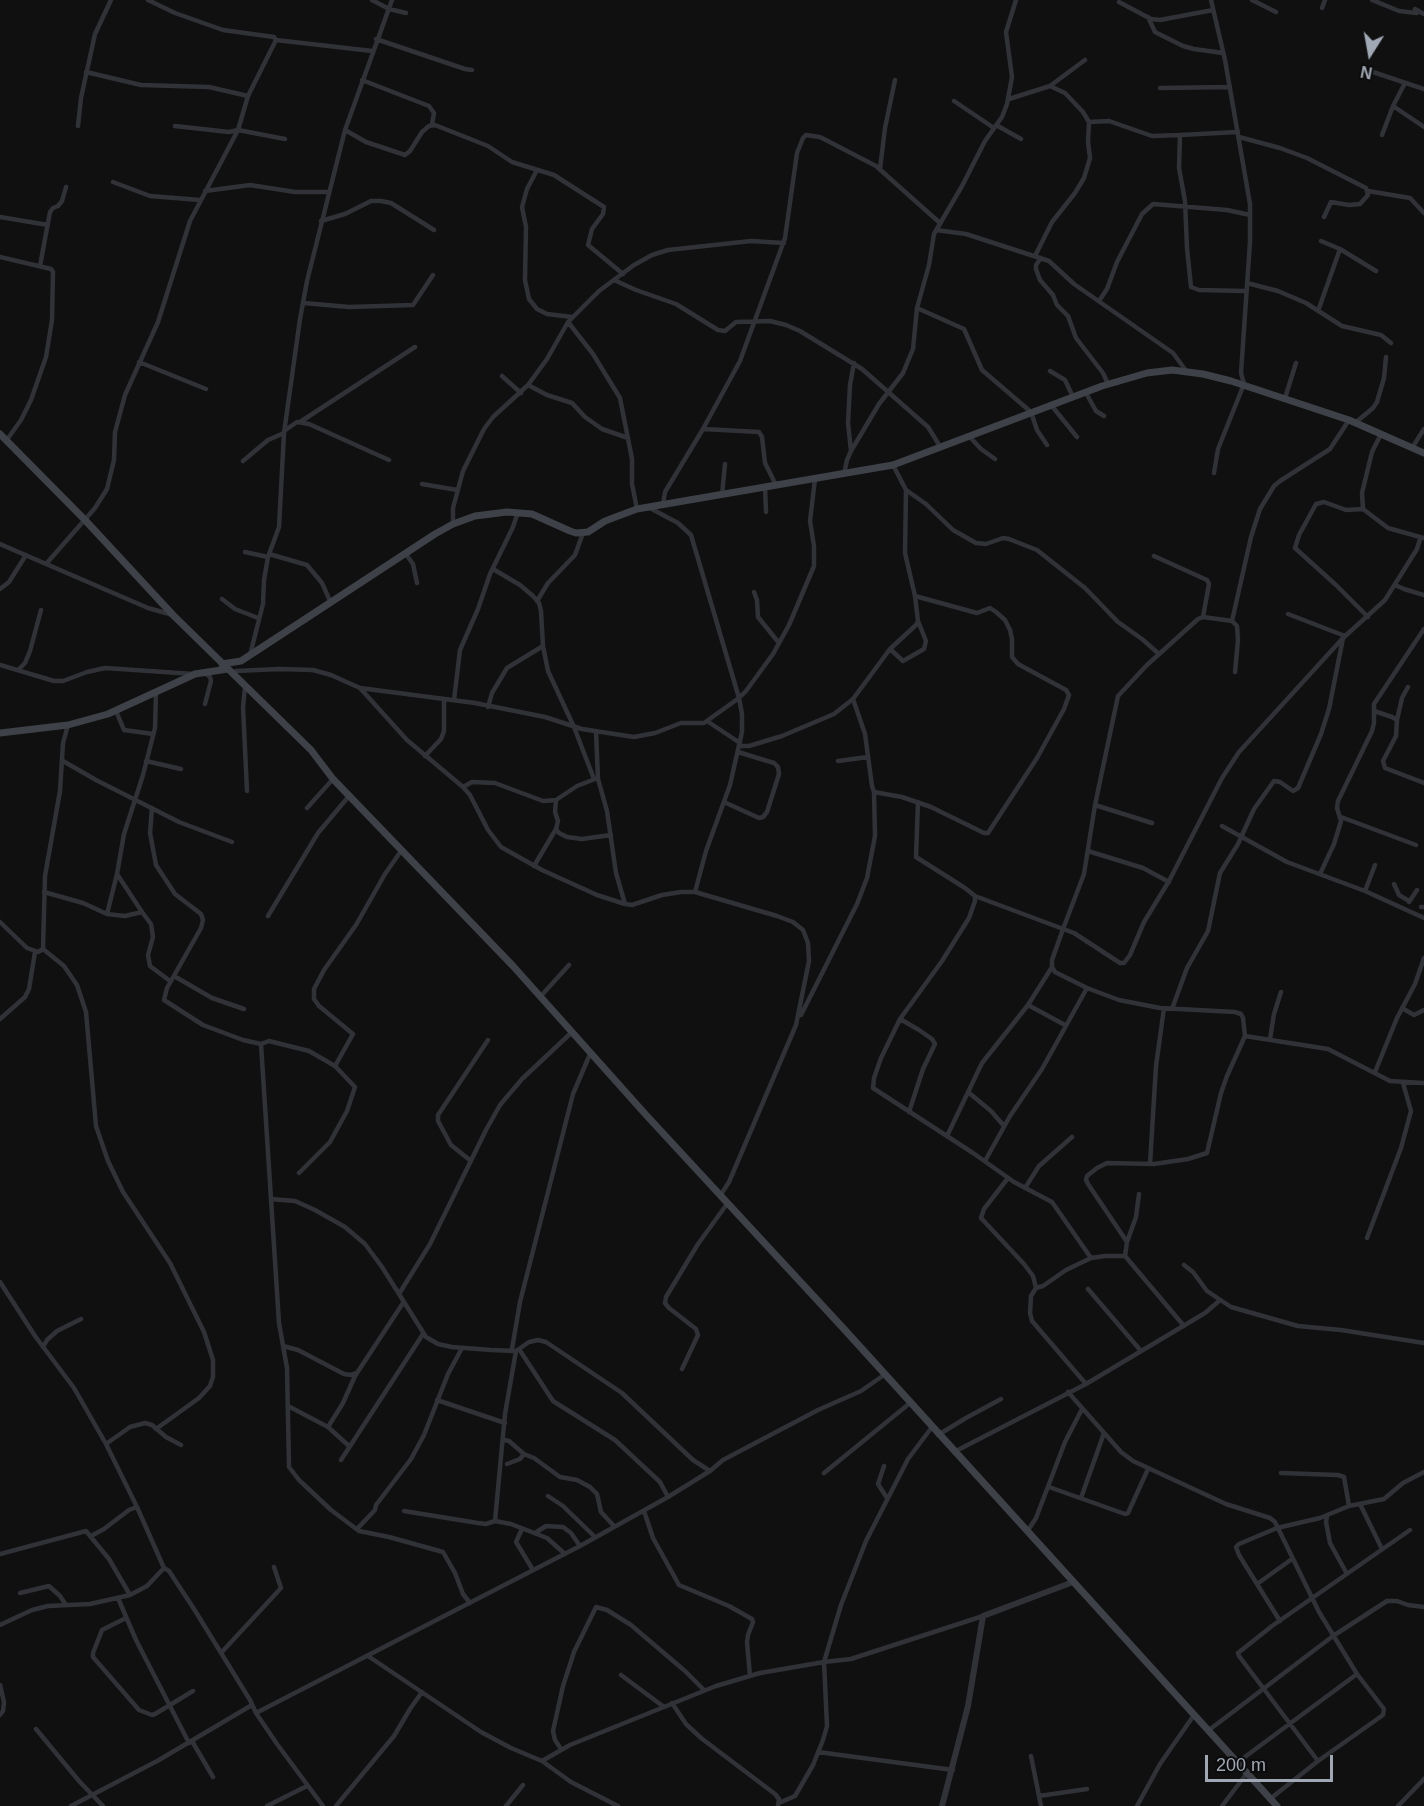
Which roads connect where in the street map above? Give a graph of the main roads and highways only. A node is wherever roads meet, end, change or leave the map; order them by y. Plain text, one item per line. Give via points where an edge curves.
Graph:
1 (0, 434) edge
2 (1424, 453) edge
3 (241, 661) junction
4 (222, 664) junction
5 (205, 673) junction
6 (235, 673) junction
7 (0, 733) edge
8 (1277, 1806) edge

1 - 4 main road
2 - 3 main road via 1352,421 1244,384 1187,372 1158,371 1108,384 893,465 637,509 588,532 570,531 540,516 518,512 475,516 453,524 405,553
3 - 4 main road
3 - 6 main road
4 - 5 main road
4 - 5 main road
4 - 6 main road
5 - 7 main road via 195,674 116,711 68,725
6 - 8 main road via 469,919

